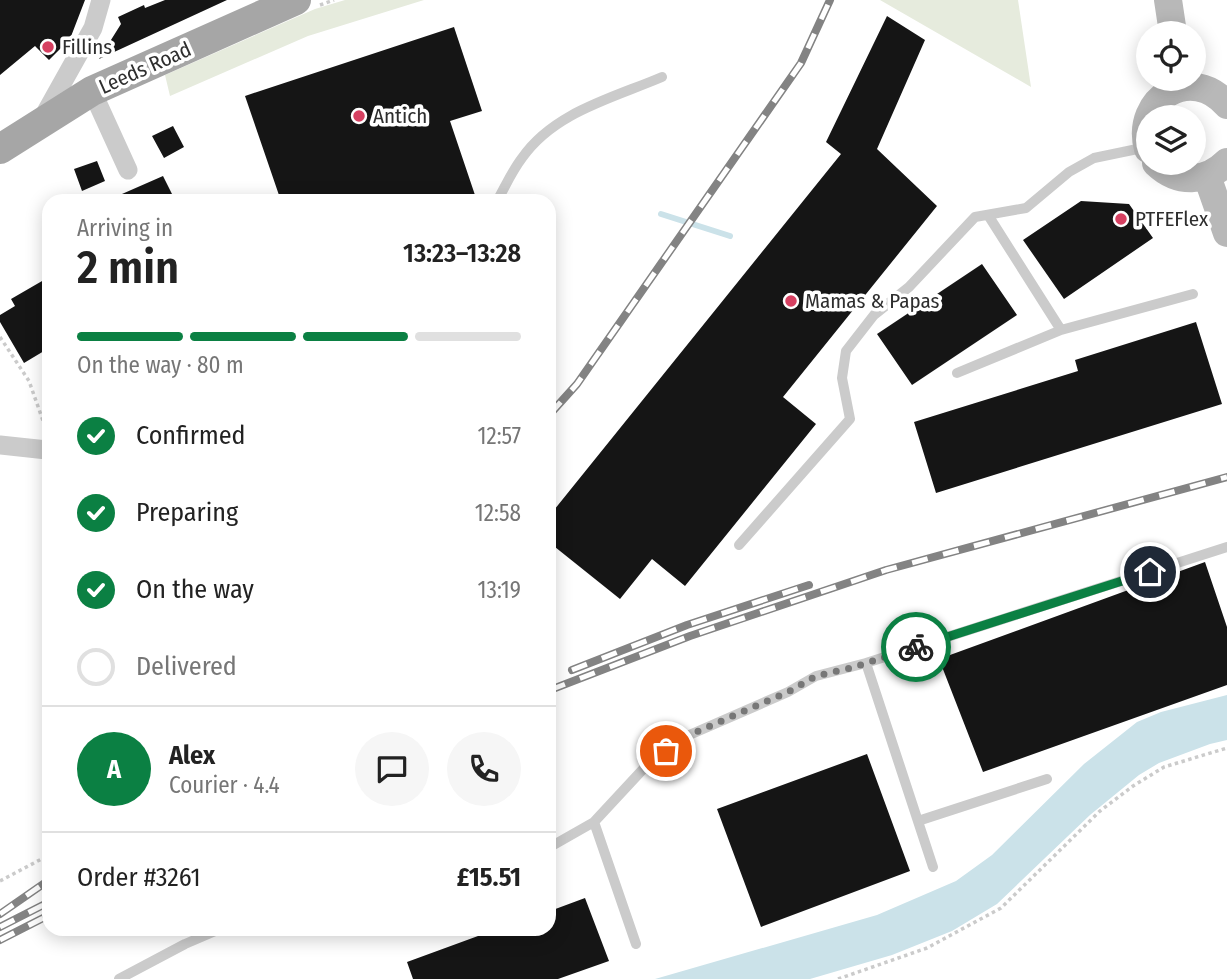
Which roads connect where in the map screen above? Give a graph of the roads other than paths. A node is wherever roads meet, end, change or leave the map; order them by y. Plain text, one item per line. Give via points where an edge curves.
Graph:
1 (101, 0) edge
2 (296, 0) edge
3 (1168, 0) edge
4 (1171, 21) edge
5 (662, 77) dead end
6 (1206, 89) edge
7 (92, 91) junction
8 (1169, 91) edge
9 (1227, 104) edge
10 (1154, 105) edge
11 (40, 122) junction
12 (0, 149) edge
13 (1136, 150) edge
14 (1217, 169) edge
15 (128, 170) dead end
16 (1173, 175) edge
17 (1202, 175) edge
18 (501, 194) edge
19 (988, 215) junction
20 (1227, 233) edge
21 (1193, 294) dead end
22 (1061, 330) junction
23 (957, 373) dead end
24 (0, 445) edge
25 (42, 449) edge
26 (739, 545) dead end
27 (1227, 547) edge
28 (866, 663) junction
29 (1047, 779) dead end
30 (918, 821) junction
31 (594, 822) junction
32 (556, 844) edge
33 (933, 867) dead end
34 (204, 936) edge
35 (636, 944) dead end
36 (119, 979) edge

1 - 11 street via 93,28
2 - 7 main road, Leeds Road
3 - 4 main road
5 - 18 lane via 566,117 522,158
6 - 9 main road
7 - 11 main road, Leeds Road
7 - 15 street
8 - 10 main road
11 - 12 main road, Leeds Road
13 - 19 lane via 1094,158 1069,172 1026,208
14 - 20 main road
16 - 17 main road via 1192,179
19 - 22 lane
19 - 26 lane via 975,217 909,287 873,315 846,351 842,378 850,419
21 - 22 lane
22 - 23 lane
24 - 25 street
27 - 28 lane
28 - 30 lane
28 - 31 lane via 816,676 687,736 646,766
29 - 30 lane
30 - 33 lane
31 - 32 lane
31 - 35 lane
34 - 36 lane

